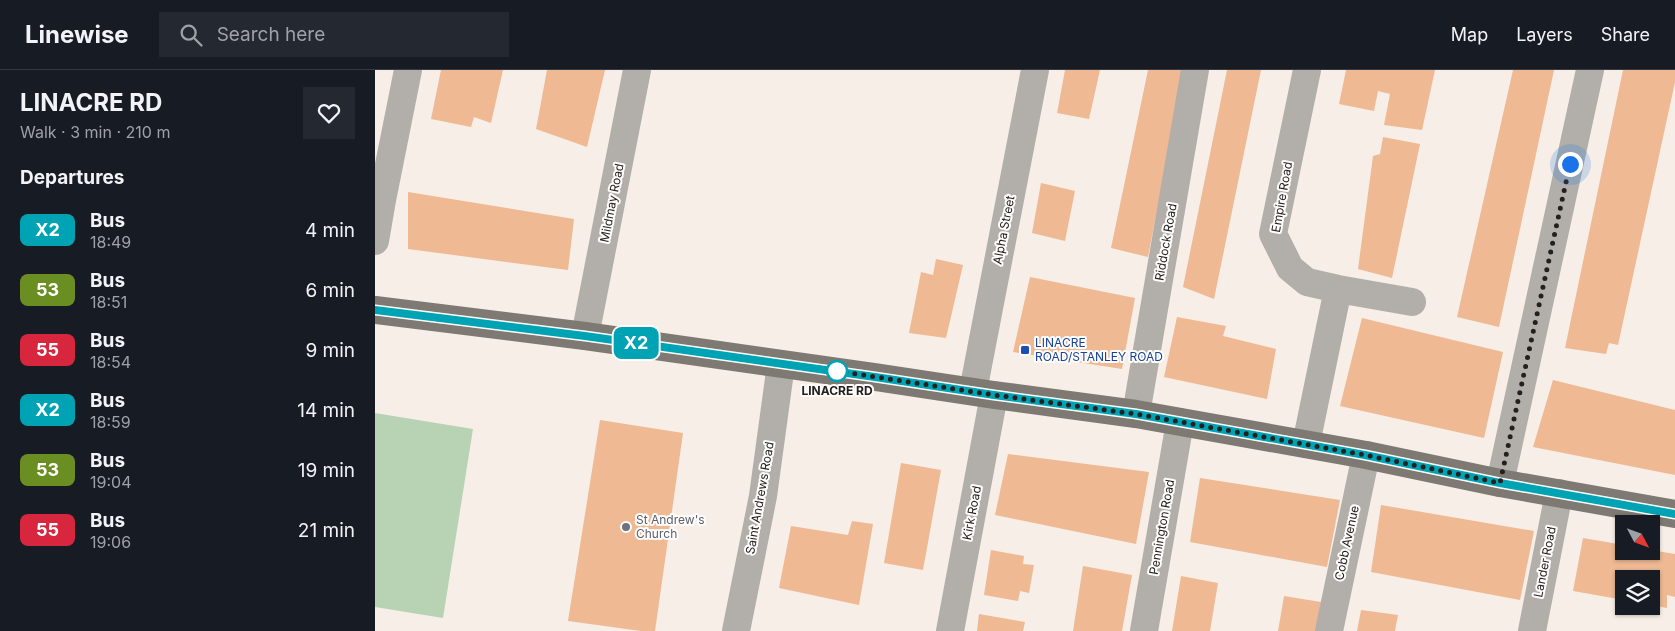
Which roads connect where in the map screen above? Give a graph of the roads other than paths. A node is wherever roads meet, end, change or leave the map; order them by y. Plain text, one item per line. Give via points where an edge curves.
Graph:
1 (408, 70) edge
2 (637, 70) edge
3 (1035, 70) edge
4 (1195, 70) edge
5 (1307, 70) edge
6 (1590, 70) edge
7 (375, 240) edge
8 (1338, 289) junction
9 (1412, 302) dead end
10 (375, 310) edge
11 (585, 336) junction
12 (781, 364) junction
13 (983, 393) junction
14 (1136, 414) junction
15 (1180, 422) junction
16 (1306, 444) junction
17 (1365, 455) junction
18 (1500, 483) junction
19 (1559, 493) junction
20 (1675, 514) edge
21 (735, 631) edge
22 (950, 631) edge
23 (1144, 631) edge
24 (1329, 631) edge
25 (1532, 631) edge

1 - 7 street
2 - 11 street, Mildmay Road
3 - 13 street, Alpha Street
4 - 14 street, Riddock Road
5 - 8 street, Empire Road via 1273,234 1290,268 1307,282
6 - 18 street
8 - 9 street, Empire Road
8 - 16 street
10 - 11 main road
11 - 12 main road
12 - 13 main road
12 - 21 street, Saint Andrews Road via 763,496
13 - 14 main road
13 - 22 street, Kirk Road
14 - 15 main road
15 - 16 main road
15 - 23 street, Pennington Road
16 - 17 main road
17 - 18 main road
17 - 24 street, Cobb Avenue
18 - 19 main road
19 - 20 main road
19 - 25 street, Lander Road

